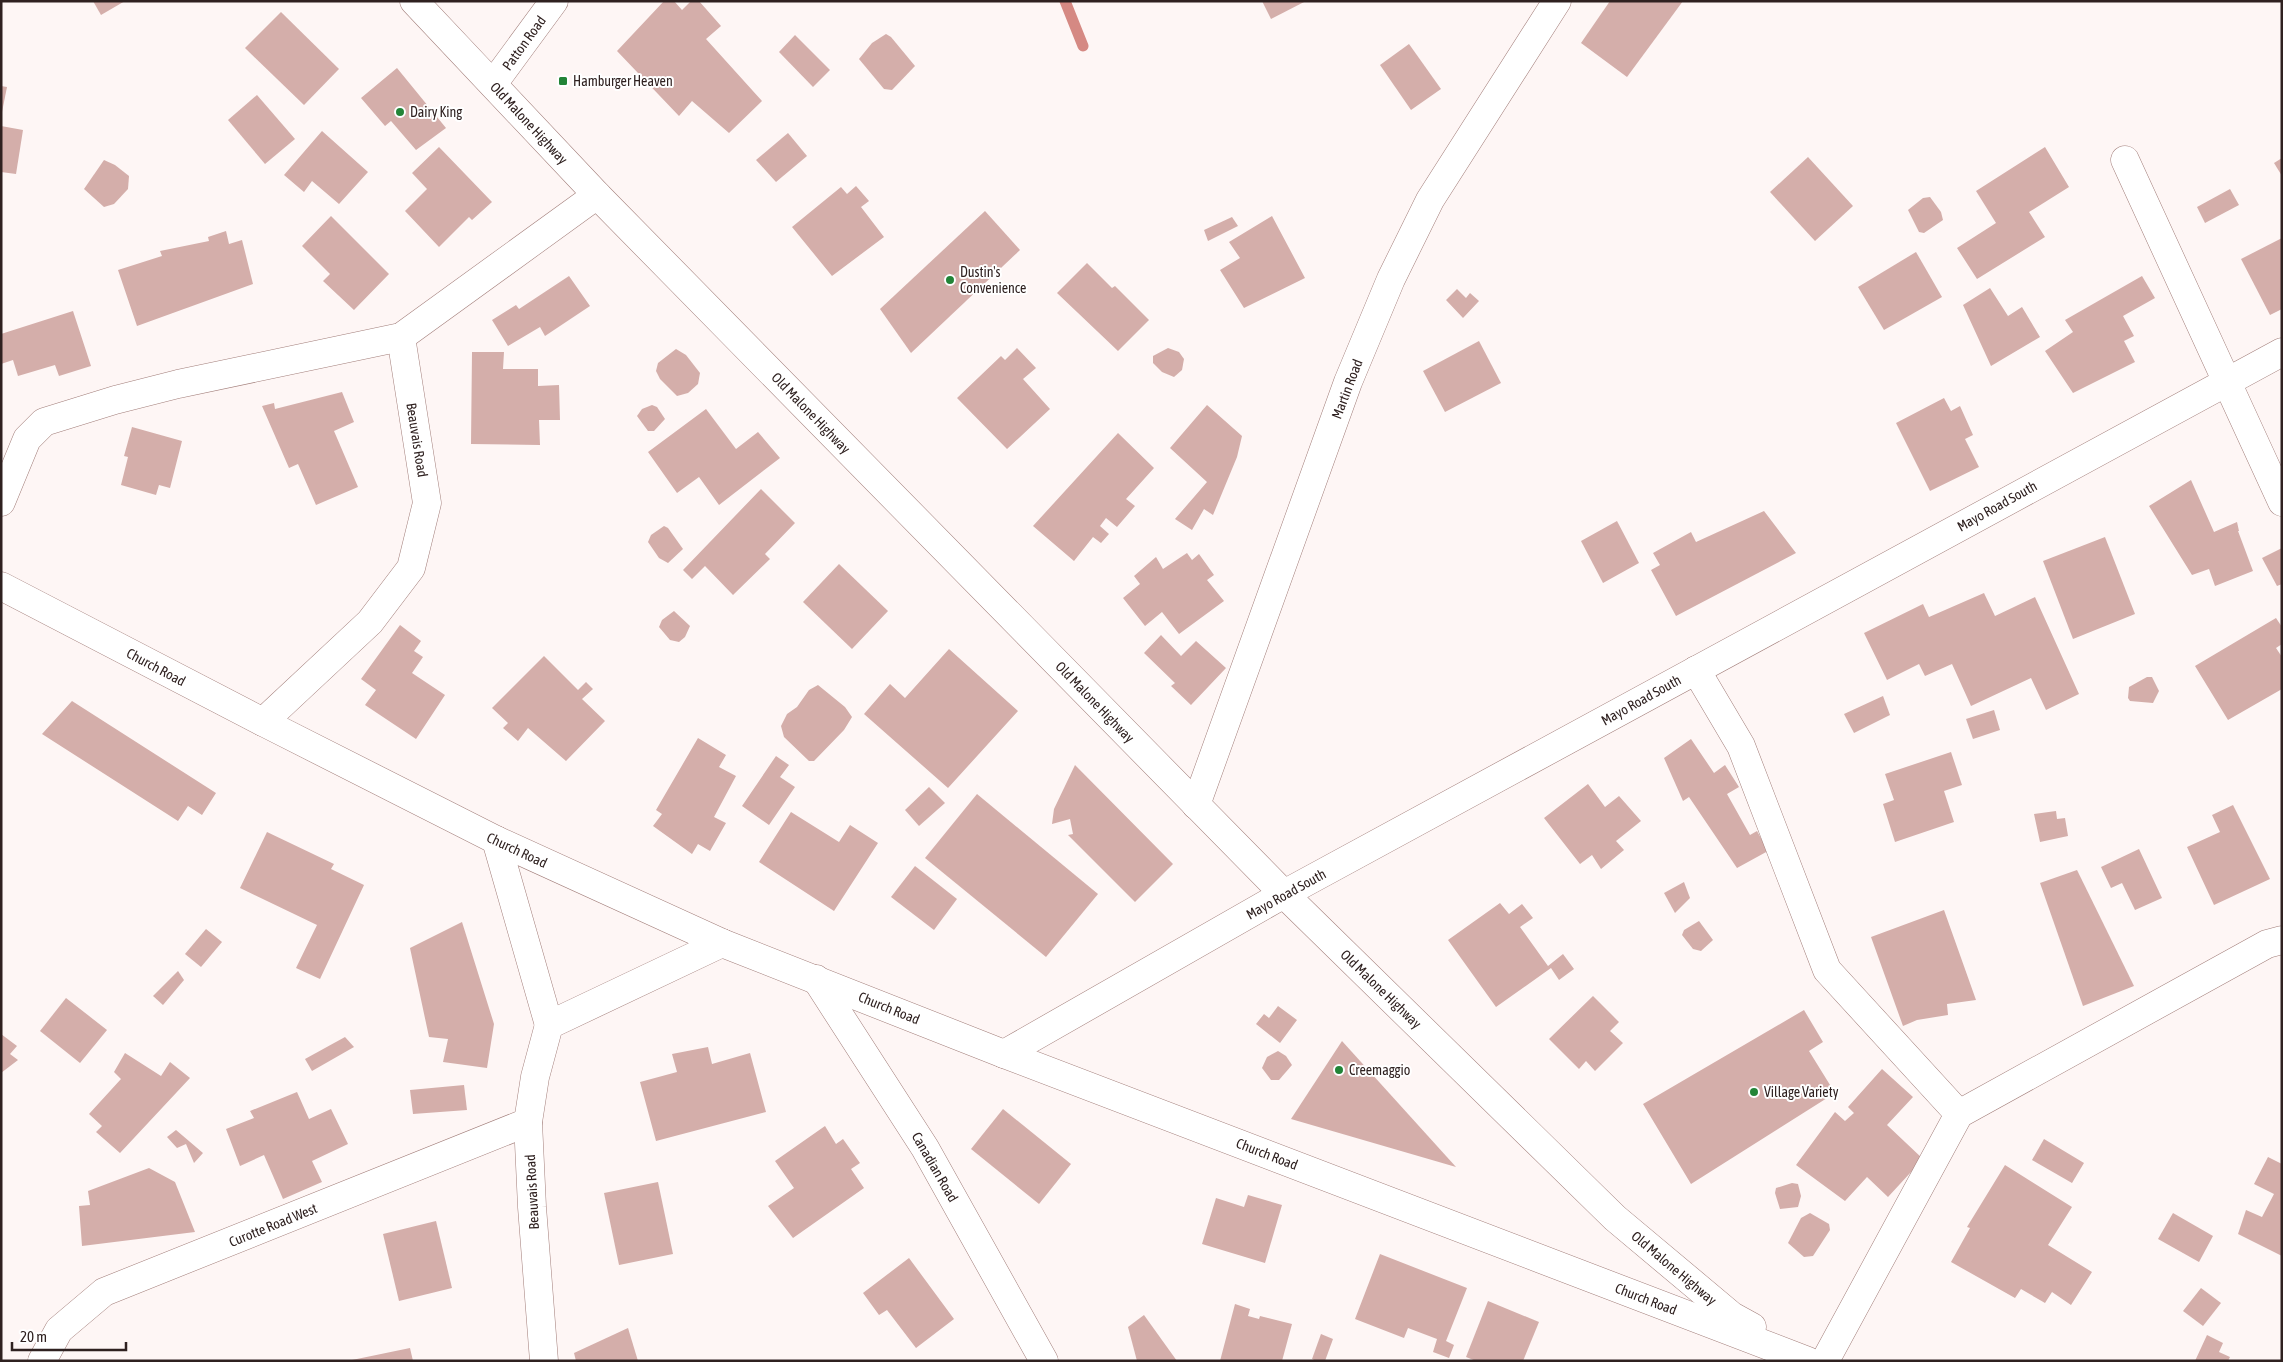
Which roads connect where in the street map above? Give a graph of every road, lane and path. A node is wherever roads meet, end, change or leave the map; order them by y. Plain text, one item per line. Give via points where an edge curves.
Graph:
1 (414, 1) edge
2 (554, 1) edge
3 (1557, 1) edge
4 (493, 84) junction
5 (2125, 160) dead end
6 (597, 195) junction
7 (401, 337) junction
8 (2282, 352) edge
9 (2227, 381) junction
10 (1, 502) edge
11 (2282, 502) edge
12 (1, 586) edge
13 (1696, 670) junction
14 (263, 722) junction
15 (1196, 805) junction
16 (496, 840) junction
17 (1284, 894) junction
18 (2282, 940) edge
19 (722, 943) junction
20 (816, 979) junction
21 (549, 1026) junction
22 (1004, 1054) junction
23 (1959, 1114) junction
24 (528, 1122) junction
25 (42, 1361) edge
26 (544, 1361) edge
27 (1044, 1361) edge
28 (1808, 1361) edge
29 (1813, 1361) edge
30 (1825, 1361) edge

1 - 4 street, Old Malone Highway
2 - 4 street, Patton Road
3 - 15 street, Martin Road via 1430,200 1391,279 1348,382
4 - 6 street, Old Malone Highway
5 - 9 street
6 - 7 street
6 - 15 street, Old Malone Highway
7 - 10 street via 178,384 44,422 27,439
7 - 14 street, Beauvais Road via 427,502 411,568 370,622
8 - 9 street, Mayo Road South
9 - 11 street
9 - 13 street, Mayo Road South
12 - 14 street, Church Road
13 - 17 street, Mayo Road South
13 - 23 street via 1741,746 1827,970
14 - 16 street, Church Road
15 - 17 street, Old Malone Highway
16 - 19 street, Church Road
16 - 21 street
17 - 22 street, Mayo Road South
17 - 29 street, Old Malone Highway via 1615,1218 1732,1316
18 - 23 street via 2267,944
19 - 20 street, Church Road
19 - 21 street
20 - 22 street, Church Road
20 - 27 street, Canadian Road via 924,1148
21 - 24 street, Beauvais Road via 535,1077
22 - 28 street, Church Road
23 - 30 street
24 - 25 street, Curotte Road West via 104,1292 59,1330
24 - 26 street, Beauvais Road

